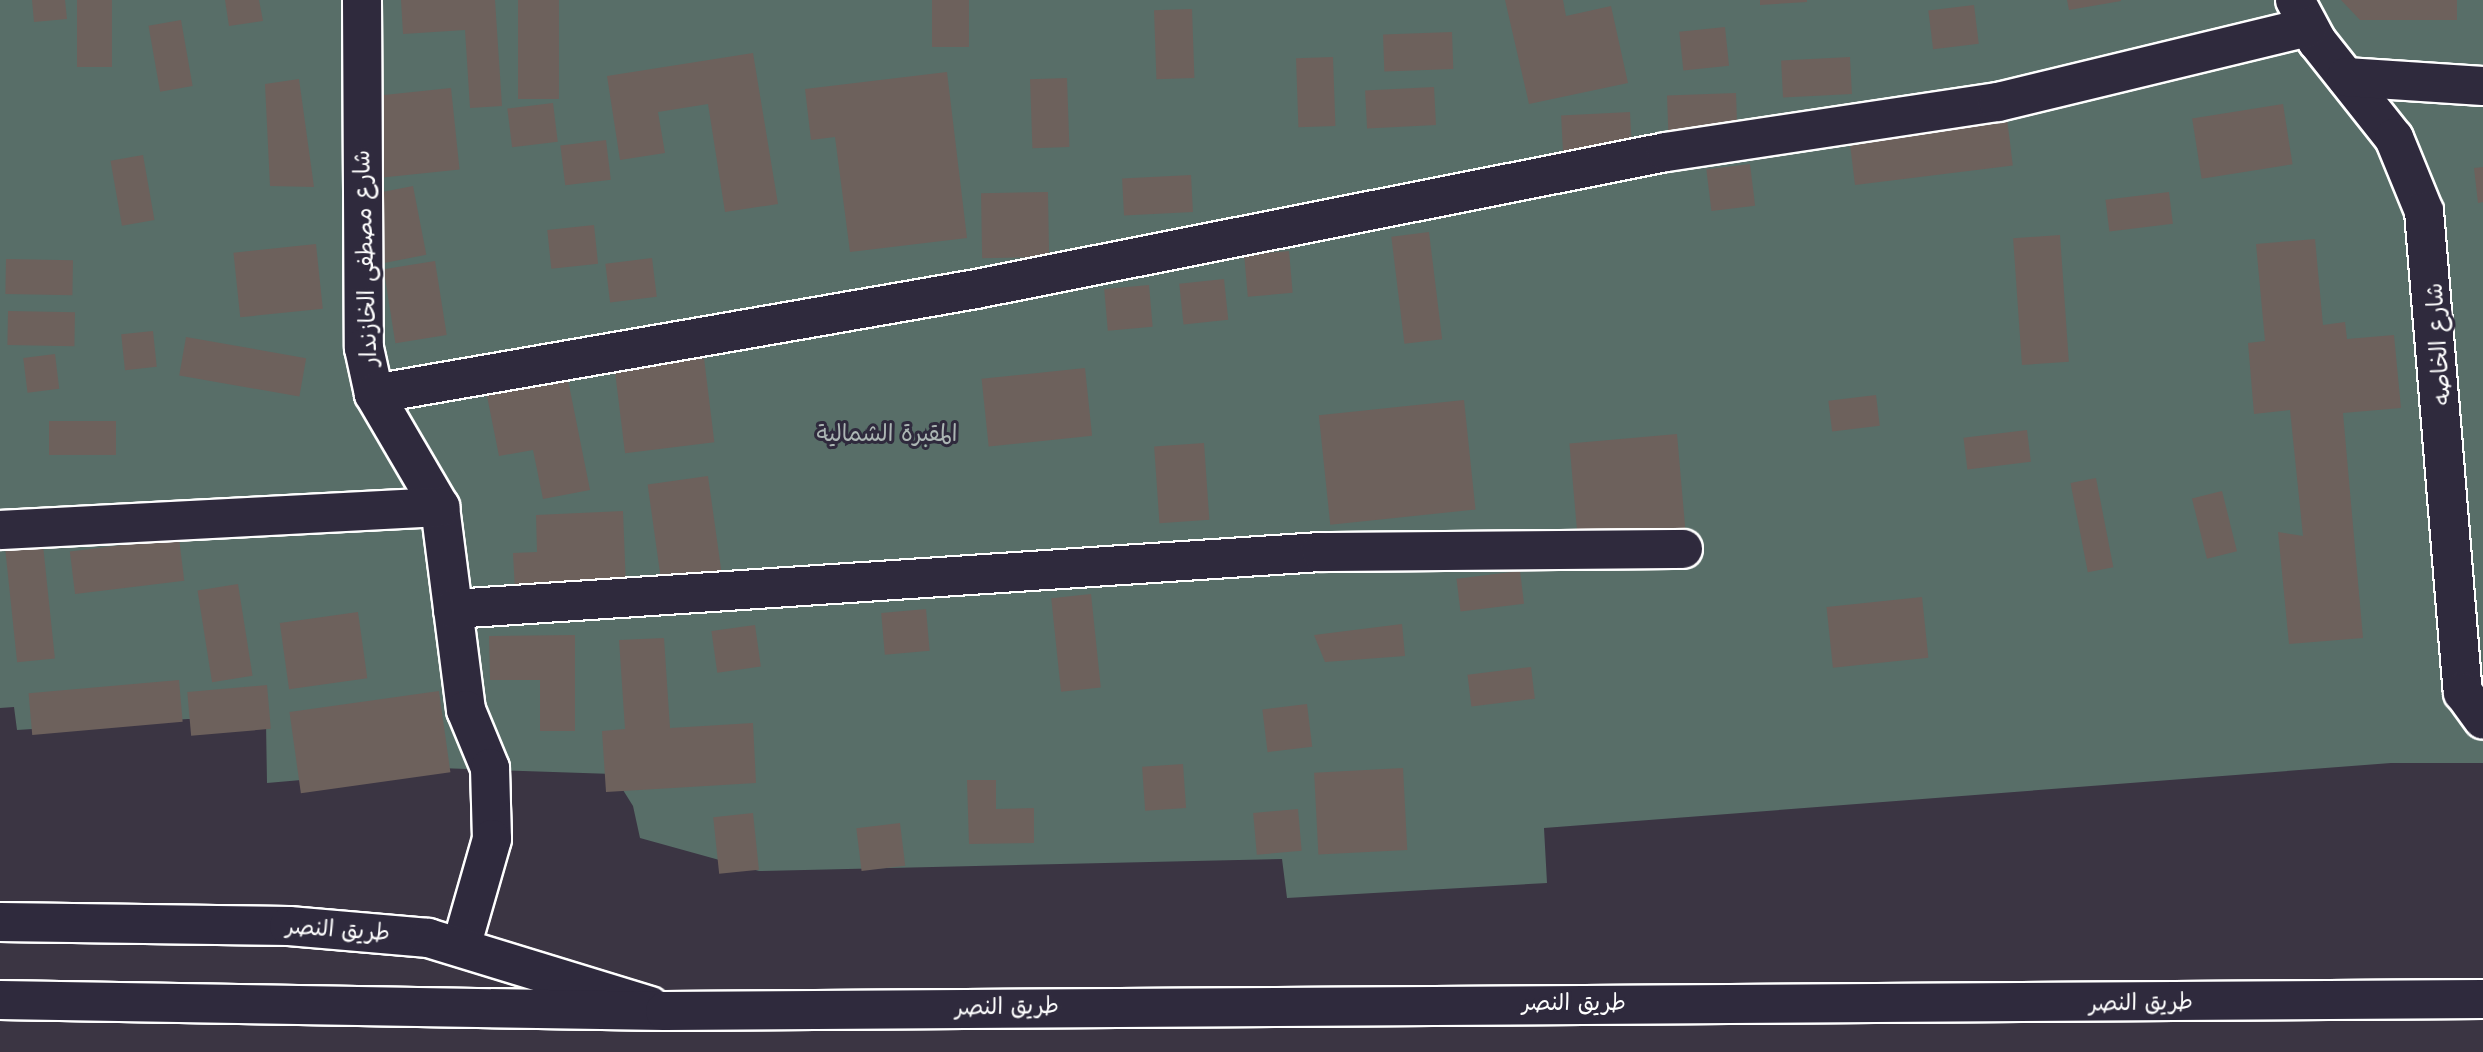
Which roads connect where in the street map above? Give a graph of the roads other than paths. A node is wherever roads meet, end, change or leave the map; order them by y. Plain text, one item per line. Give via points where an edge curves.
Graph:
1 (362, 0) edge
2 (2302, 13) edge
3 (2346, 77) junction
4 (2483, 86) edge
5 (374, 394) junction
6 (440, 507) junction
7 (0, 530) edge
8 (1683, 550) dead end
9 (453, 609) junction
10 (2483, 720) edge
11 (0, 922) edge
12 (461, 947) junction
13 (2483, 999) edge
14 (0, 1000) edge
15 (665, 1011) junction

1 - 5 main road, شارع مصطفى الخازندار via 364,348
2 - 3 main road, شارع الخاصه
2 - 5 main road via 1998,102 1666,152 976,289
3 - 4 main road
3 - 10 main road, شارع الخاصه via 2394,138 2424,211 2463,692
5 - 6 main road, شارع مصطفى الخازندار
6 - 7 main road
6 - 9 main road, شارع مصطفى الخازندار
8 - 9 main road via 1321,552
9 - 12 main road, شارع مصطفى الخازندار via 466,710 490,768 493,799 492,839
11 - 12 main road, طريق النصر via 350,929
12 - 15 main road, طريق النصر
13 - 15 main road, طريق النصر
14 - 15 main road, طريق النصر

